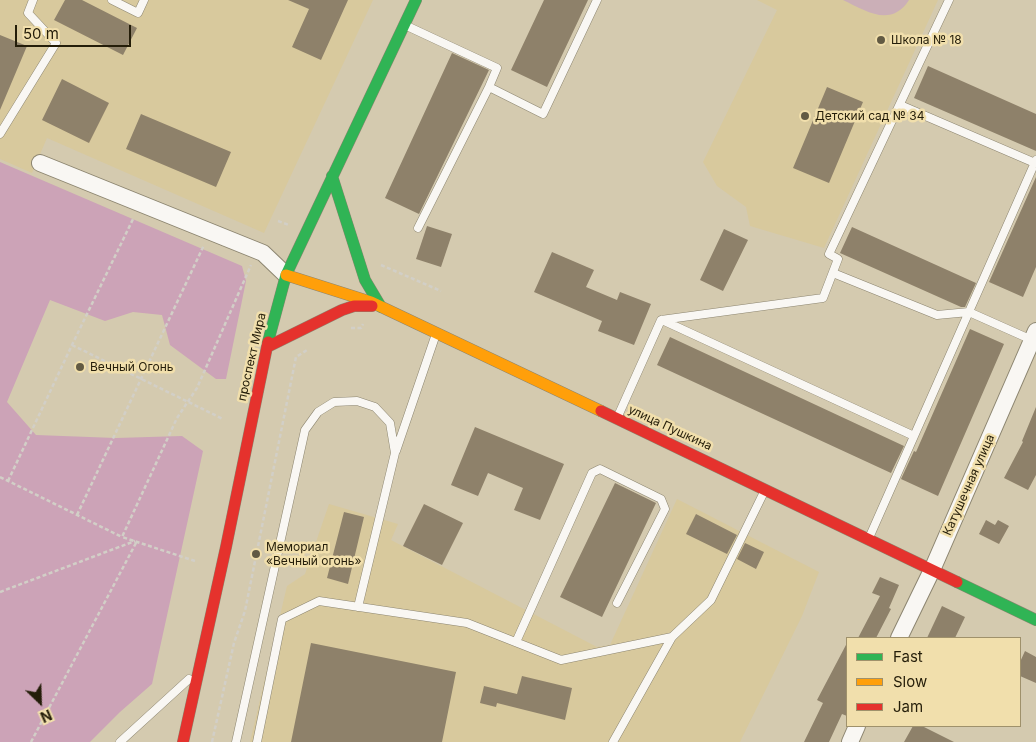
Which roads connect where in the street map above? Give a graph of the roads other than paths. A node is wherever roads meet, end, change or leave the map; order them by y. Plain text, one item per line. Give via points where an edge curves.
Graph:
1 (33, 0) edge
2 (112, 0) edge
3 (144, 0) edge
4 (416, 0) edge
5 (597, 0) edge
6 (949, 0) edge
7 (404, 24) junction
8 (489, 86) junction
9 (900, 105) junction
10 (0, 134) edge
11 (1035, 162) edge
12 (40, 163) dead end
13 (332, 176) junction
14 (418, 228) dead end
15 (833, 273) junction
16 (286, 275) junction
17 (380, 307) junction
18 (969, 312) junction
19 (661, 320) junction
20 (436, 333) junction
21 (1034, 336) edge
22 (267, 347) junction
23 (617, 418) junction
24 (914, 436) junction
25 (395, 453) junction
26 (766, 489) junction
27 (869, 539) junction
28 (932, 570) junction
29 (618, 603) dead end
30 (358, 607) junction
31 (1036, 620) edge
32 (672, 637) junction
33 (899, 637) edge
34 (516, 642) junction
35 (199, 669) junction
36 (857, 727) edge
37 (120, 742) edge
38 (183, 742) edge
39 (236, 742) edge
40 (257, 742) edge
41 (613, 742) edge
42 (850, 742) edge

1 - 10 lane via 28,13 56,42
2 - 3 lane via 138,13
4 - 7 street, проспект Мира
5 - 8 lane via 543,114
6 - 9 lane
7 - 8 lane via 497,68
7 - 13 street, проспект Мира
8 - 14 lane
9 - 11 lane
9 - 15 lane via 829,254 838,259
11 - 18 lane
12 - 16 street via 263,253
13 - 16 street, проспект Мира
13 - 17 street via 366,280
15 - 18 lane via 937,315
15 - 19 lane via 823,298
16 - 17 street, улица Пушкина
16 - 22 street, проспект Мира
17 - 20 street, улица Пушкина
17 - 22 street via 354,306 342,310
18 - 21 lane
18 - 24 lane
19 - 23 lane
19 - 24 lane
20 - 23 street, улица Пушкина
20 - 25 lane
21 - 28 street, Катушечная улица
22 - 35 street, проспект Мира
23 - 26 street, улица Пушкина
24 - 27 lane
25 - 30 lane
25 - 39 lane via 390,423 375,407 357,400 334,402 318,412 305,430
26 - 27 street, улица Пушкина
26 - 32 lane via 711,600
27 - 28 street, улица Пушкина
28 - 31 street, улица Пушкина
28 - 33 street, Катушечная улица
29 - 34 lane via 665,509 661,499 600,469 592,473
30 - 34 lane via 468,623
30 - 40 lane via 319,602 282,619
32 - 34 lane via 561,660
32 - 41 lane
35 - 37 lane
35 - 38 street, проспект Мира
36 - 42 street

